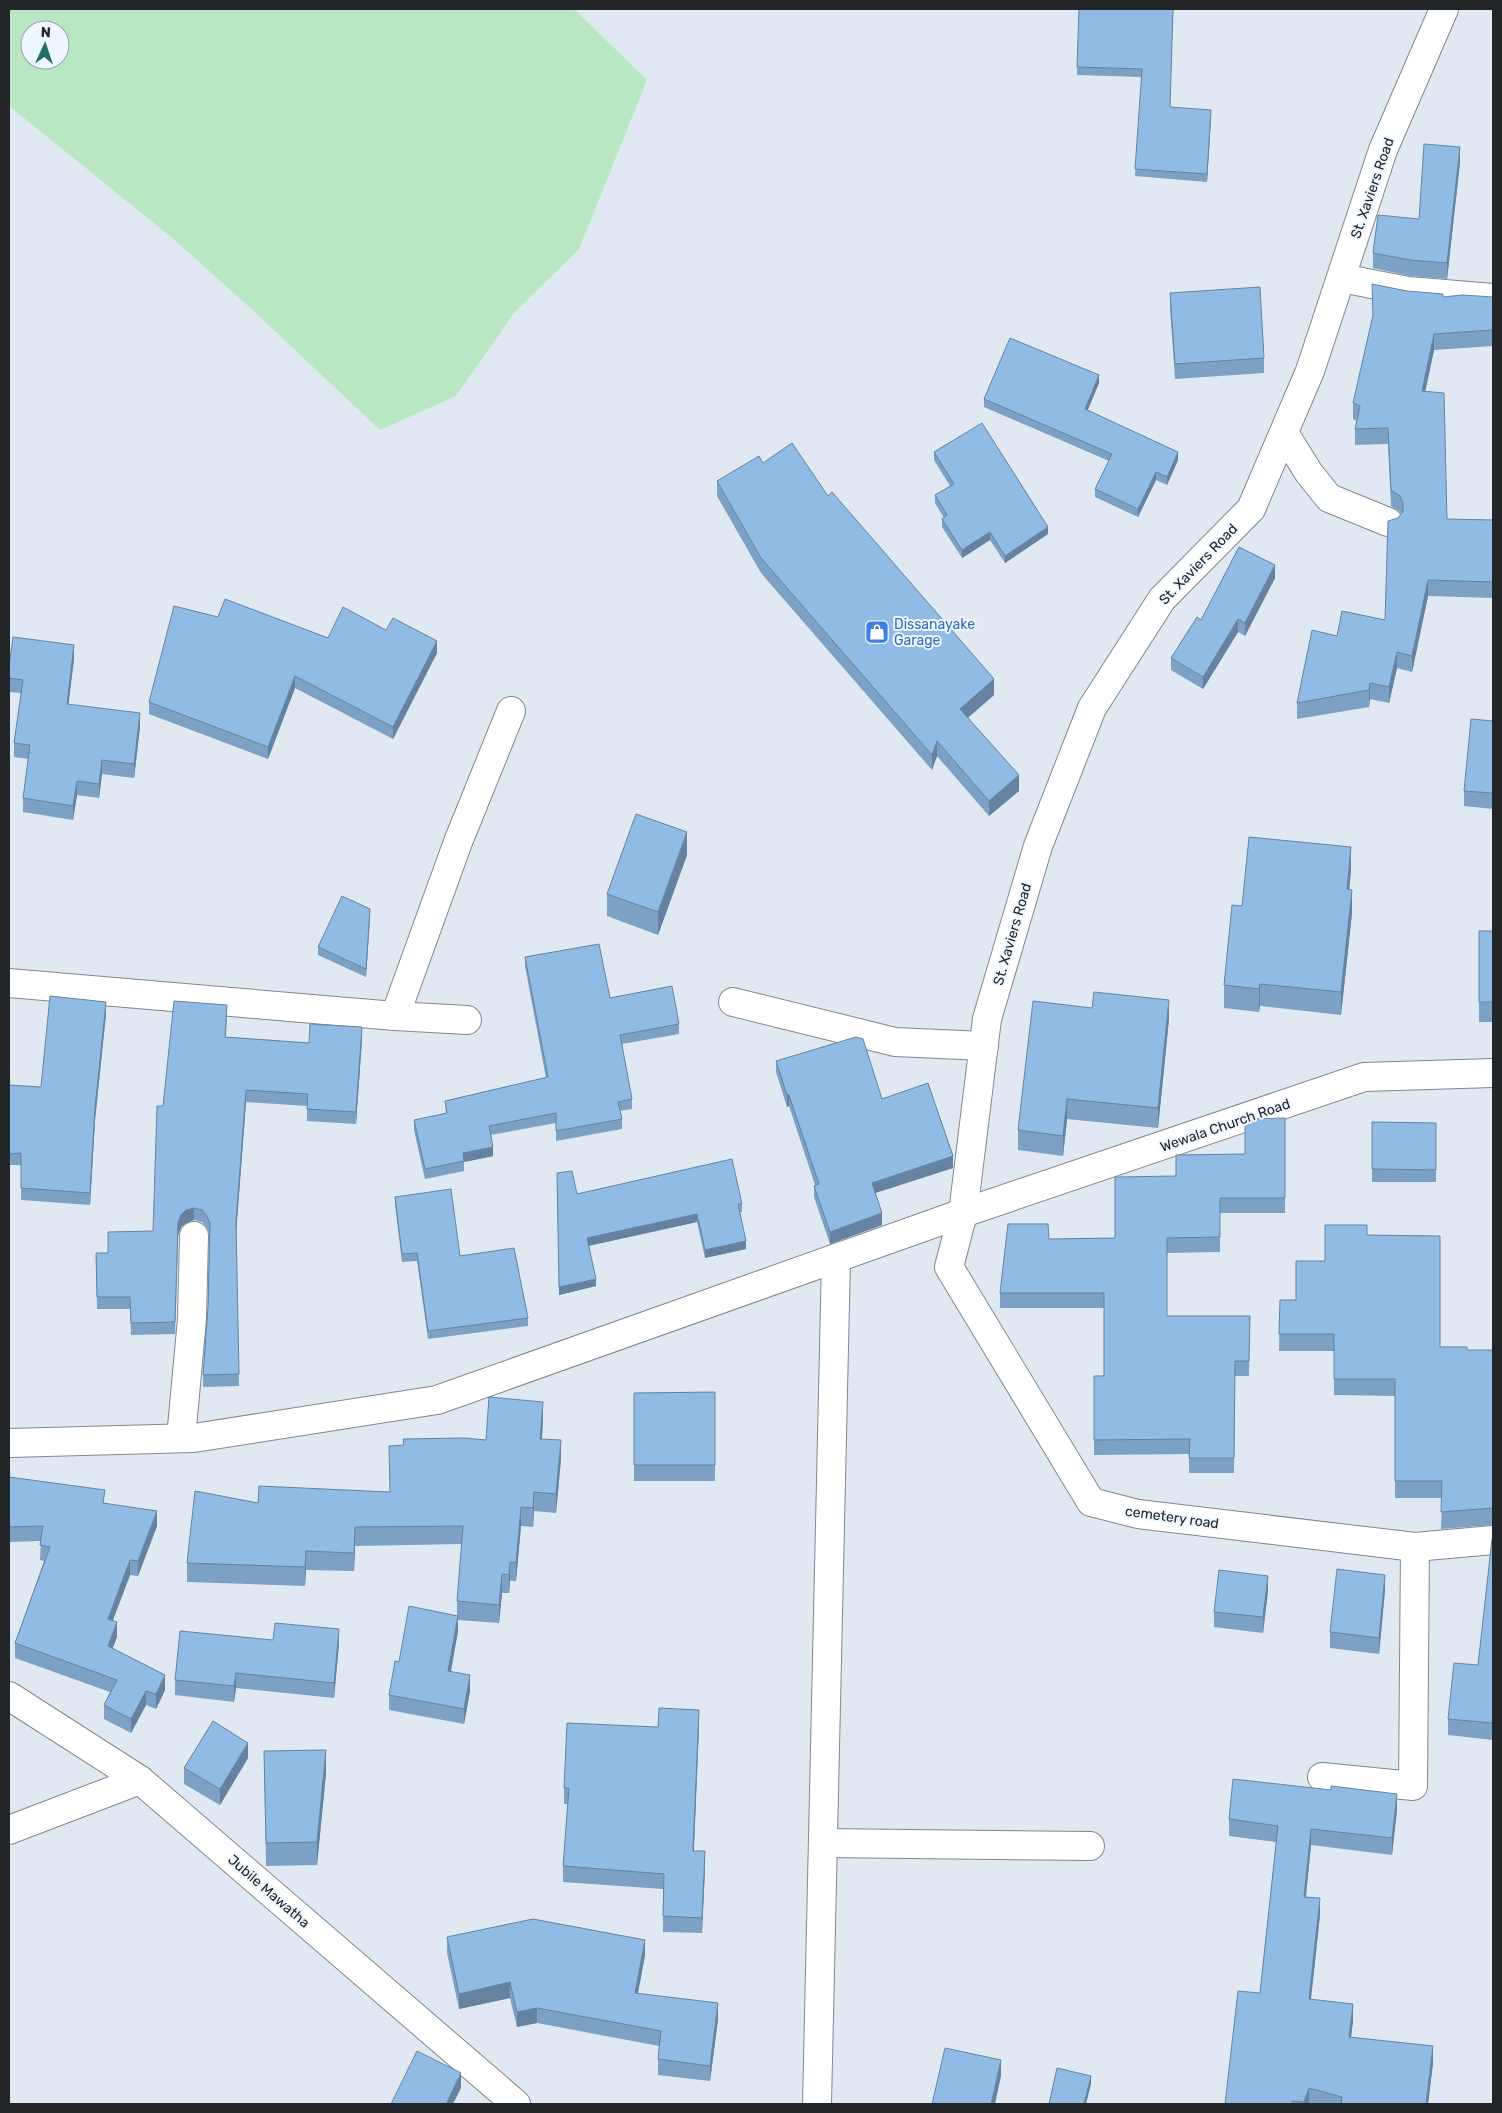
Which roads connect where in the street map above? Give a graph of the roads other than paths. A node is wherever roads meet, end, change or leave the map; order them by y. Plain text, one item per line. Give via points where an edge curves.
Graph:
1 (1444, 9) edge
2 (1341, 278) junction
3 (1493, 298) edge
4 (1284, 434) junction
5 (1388, 522) edge
6 (512, 711) dead end
7 (9, 983) edge
8 (733, 1002) dead end
9 (395, 1016) junction
10 (468, 1020) dead end
11 (984, 1046) junction
12 (1493, 1073) edge
13 (963, 1213) junction
14 (194, 1236) dead end
15 (836, 1258) junction
16 (181, 1438) junction
17 (9, 1443) edge
18 (1493, 1540) edge
19 (1415, 1547) junction
20 (9, 1696) edge
21 (1322, 1777) dead end
22 (140, 1780) junction
23 (9, 1830) edge
24 (823, 1843) junction
25 (1090, 1846) dead end
26 (516, 2104) edge
27 (817, 2104) edge

1 - 2 street, St. Xaviers Road via 1383,150
2 - 3 street via 1408,291
2 - 4 street, St. Xaviers Road via 1310,371
4 - 5 street via 1329,498
4 - 11 street, St. Xaviers Road via 1251,509 1162,599 1092,708 1038,846 987,1019
6 - 9 street via 458,842
7 - 9 street
8 - 11 street via 895,1042
9 - 10 street
11 - 13 street, St. Xaviers Road
12 - 13 street, Wewala Church Road via 1364,1078
13 - 15 street, Wewala Church Road
13 - 19 street, cemetery road via 948,1267 1091,1502 1138,1514
14 - 16 street via 192,1319
15 - 16 street, Wewala Church Road via 437,1400
15 - 24 street
16 - 17 street, Wewala Church Road
18 - 19 street, cemetery road
19 - 21 street via 1413,1786
20 - 22 street, Jubile Mawatha
22 - 23 street
22 - 26 street, Jubile Mawatha
24 - 25 street
24 - 27 street

